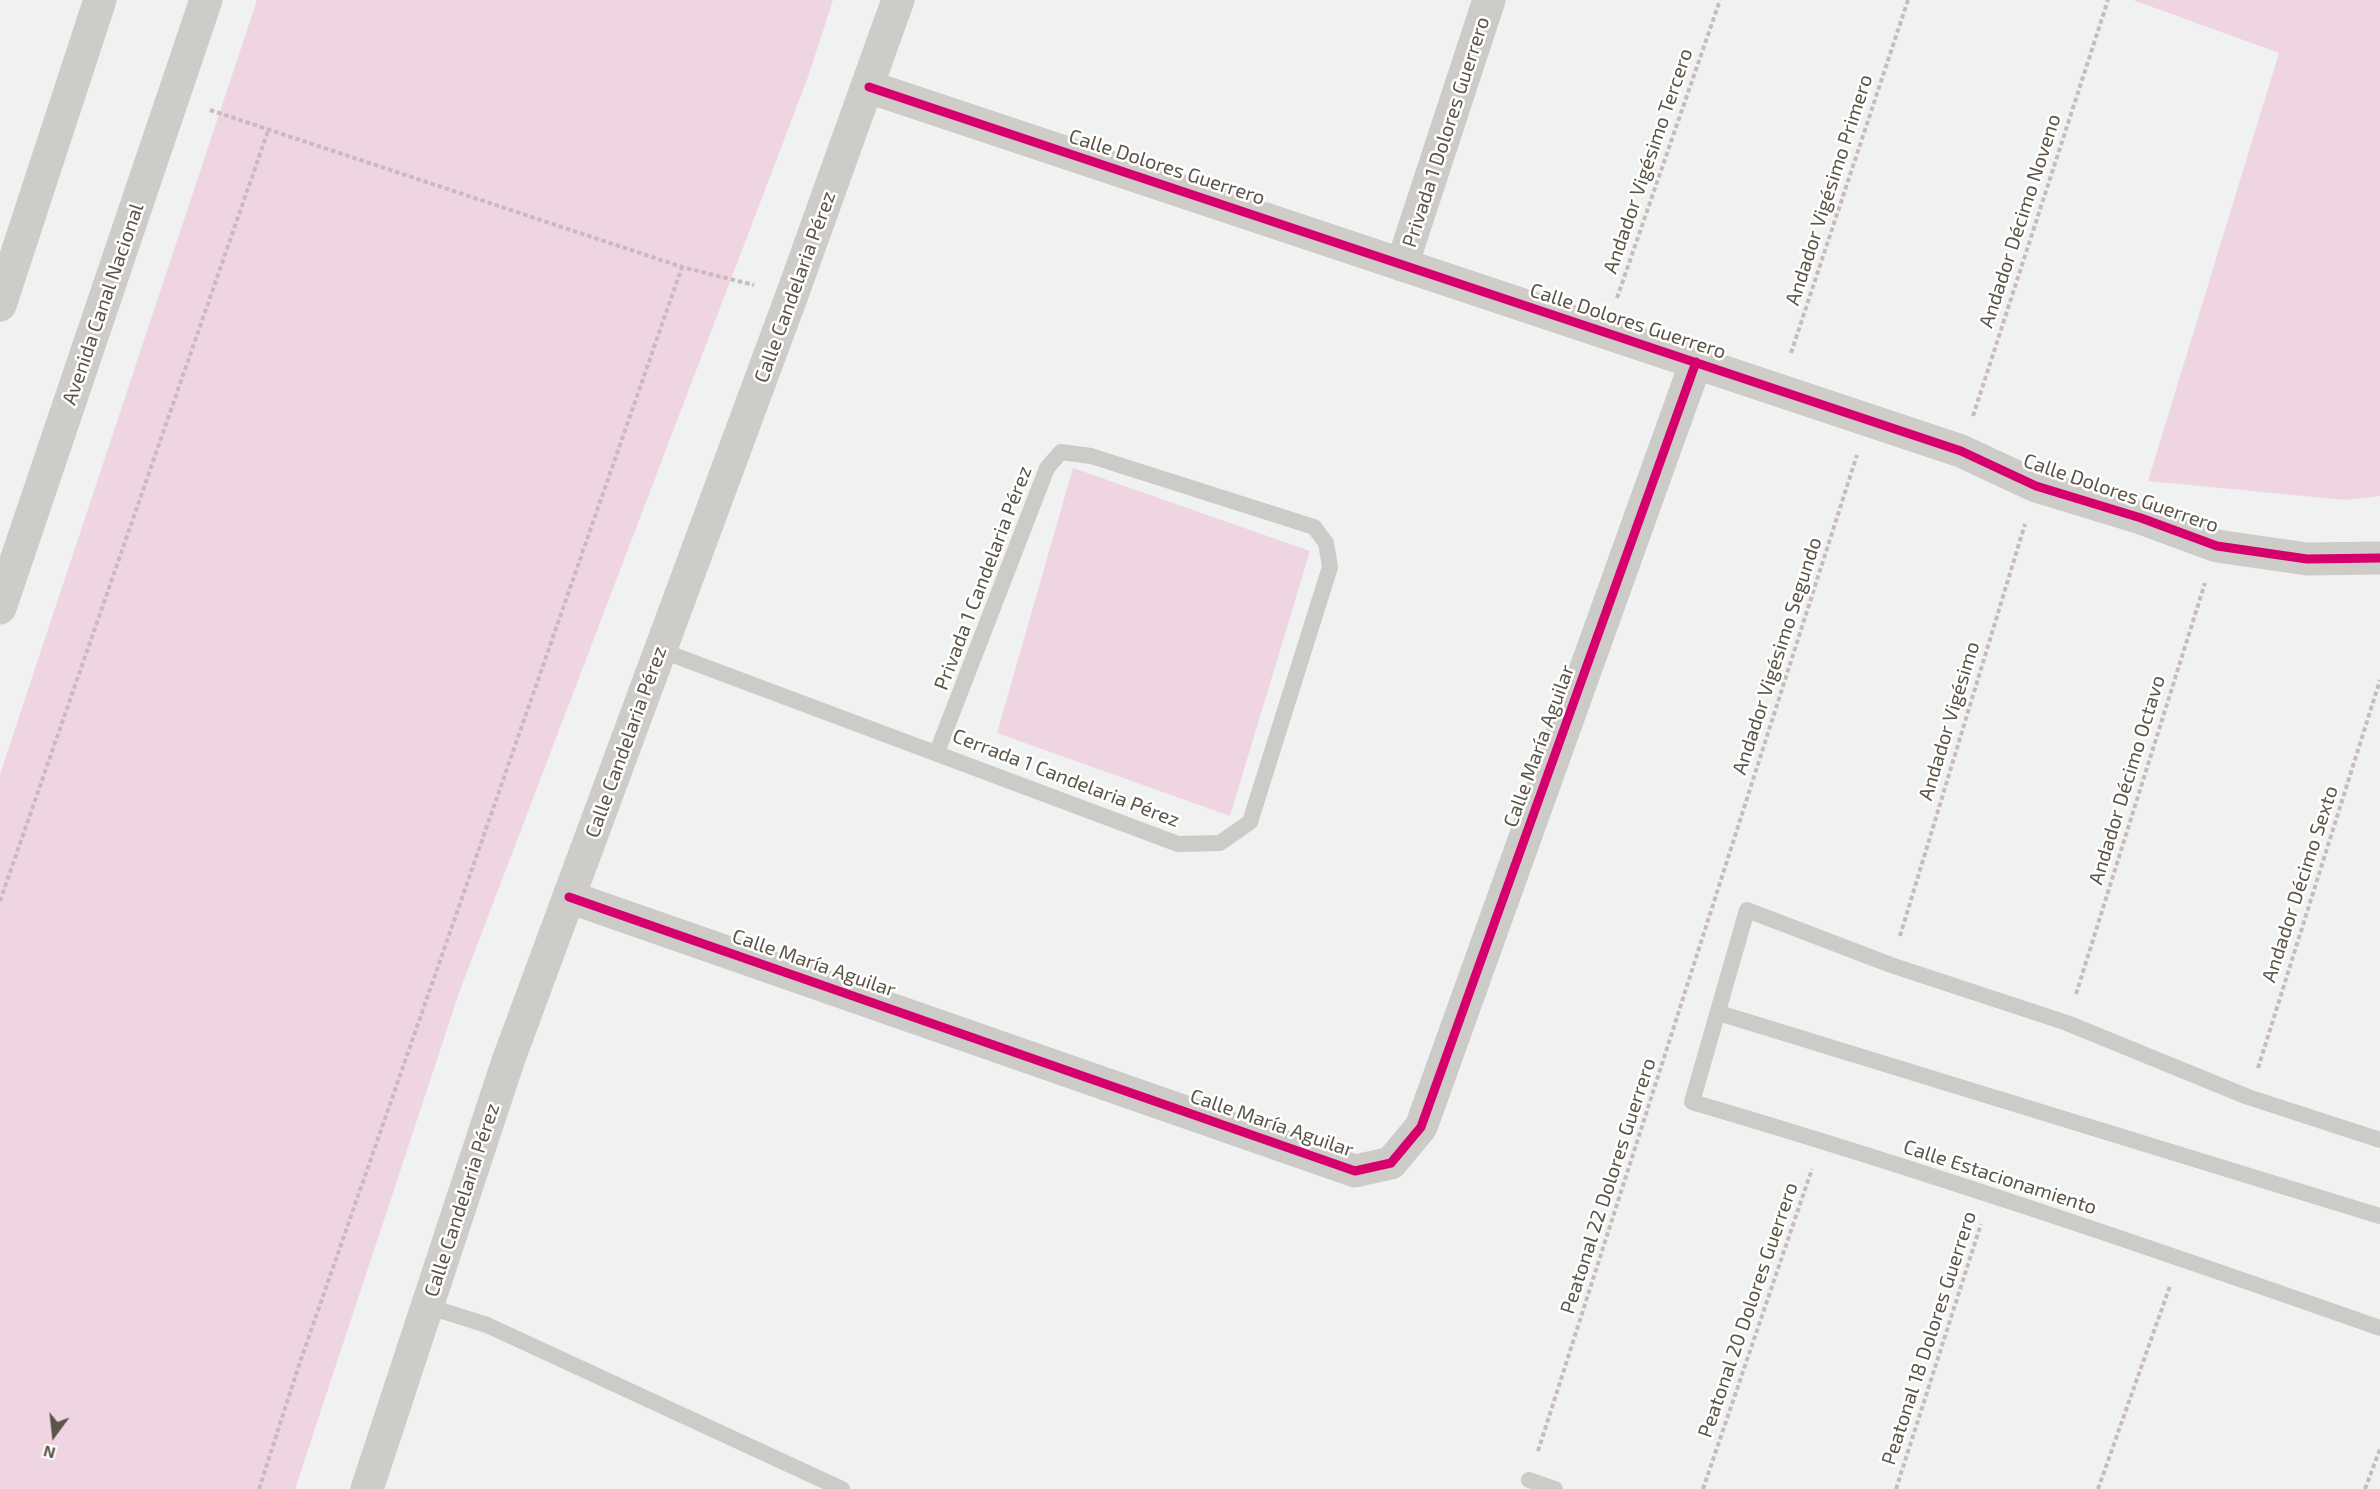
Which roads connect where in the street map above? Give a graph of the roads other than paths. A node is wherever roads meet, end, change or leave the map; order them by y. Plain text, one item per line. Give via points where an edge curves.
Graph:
1 (100, 0) edge
2 (206, 0) edge
3 (898, 0) edge
4 (1490, 0) edge
5 (869, 87) junction
6 (1402, 265) junction
7 (0, 305) edge
8 (1696, 362) junction
9 (1326, 543) joint
10 (2380, 558) edge
11 (0, 608) edge
12 (660, 650) junction
13 (937, 752) junction
14 (569, 897) junction
15 (1719, 1013) junction
16 (2380, 1140) edge
17 (2380, 1216) edge
18 (427, 1306) junction
19 (2380, 1328) edge
20 (1529, 1480) road end
21 (366, 1489) edge
22 (842, 1489) edge
23 (1555, 1489) edge

1 - 7 street
2 - 11 street, Avenida Canal Nacional
3 - 5 street, Calle Candelaria Pérez
4 - 6 street, Privada 1 Dolores Guerrero
5 - 6 street, Calle Dolores Guerrero
5 - 12 street, Calle Candelaria Pérez
6 - 8 street, Calle Dolores Guerrero
8 - 10 street, Calle Dolores Guerrero via 1961,451 2036,486 2217,546 2307,559
8 - 14 street, Calle María Aguilar via 1421,1127 1391,1163 1355,1171
9 - 13 lane, Privada 1 Candelaria Pérez via 1314,527 1091,456 1061,452 1047,468
9 - 13 lane, Cerrada 1 Candelaria Pérez via 1330,567 1250,822 1220,843 1178,844
12 - 13 lane, Cerrada 1 Candelaria Pérez
12 - 14 street, Calle Candelaria Pérez
14 - 18 street, Calle Candelaria Pérez via 508,1061
15 - 16 lane, Calle Estacionamiento via 1747,910 1891,965 2067,1023 2248,1097
15 - 17 lane
15 - 19 lane, Calle Estacionamiento via 1692,1102 1822,1140
18 - 21 street, Calle Candelaria Pérez
18 - 22 lane via 487,1325
20 - 23 lane

